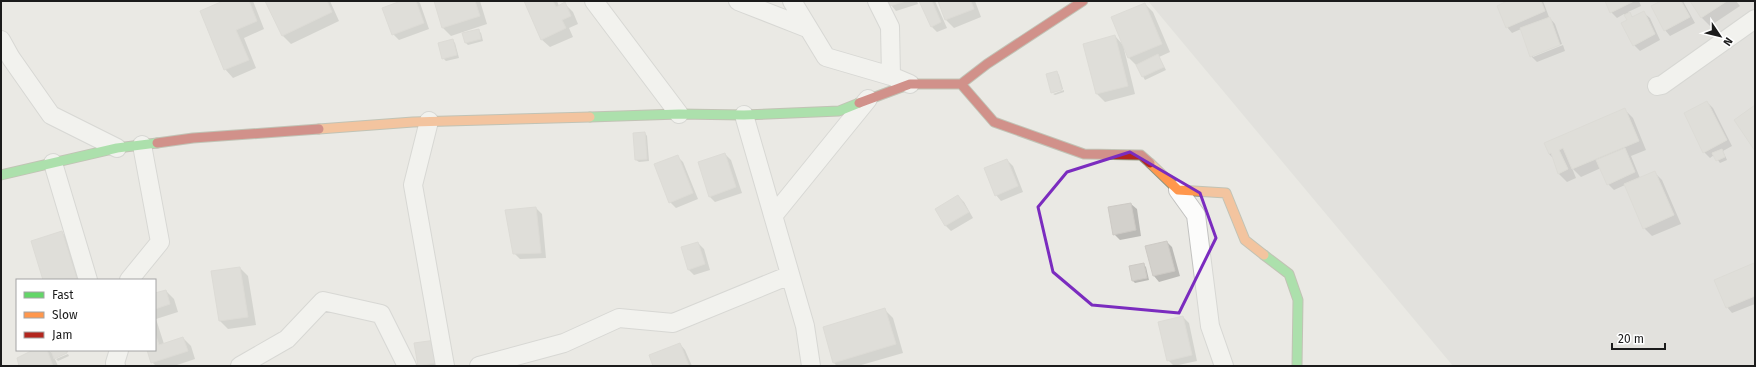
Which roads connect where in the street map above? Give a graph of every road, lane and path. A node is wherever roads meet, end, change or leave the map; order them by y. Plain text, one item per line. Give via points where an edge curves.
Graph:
1 (594, 1) edge
2 (738, 1) edge
3 (792, 1) edge
4 (877, 1) edge
5 (1083, 1) edge
6 (1755, 19) edge
7 (807, 28) junction
8 (1, 40) edge
9 (6, 54) edge
10 (891, 76) junction
11 (910, 84) junction
12 (961, 84) junction
13 (1656, 86) dead end
14 (868, 98) junction
15 (679, 114) junction
16 (744, 115) junction
17 (429, 121) junction
18 (142, 145) junction
19 (117, 148) junction
20 (53, 163) junction
21 (1, 175) edge
22 (1178, 190) junction
23 (773, 216) junction
24 (790, 275) junction
25 (88, 279) edge
26 (130, 279) edge
27 (120, 351) edge
28 (116, 366) edge
29 (240, 366) edge
30 (407, 366) edge
31 (445, 366) edge
32 (478, 366) edge
33 (811, 366) edge
34 (1224, 366) edge
35 (1297, 366) edge

1 - 15 street
2 - 7 street
3 - 7 street
4 - 10 street via 890,27
5 - 12 street
6 - 13 street via 1662,85
7 - 10 street via 826,57
8 - 9 street
9 - 19 street via 51,115
10 - 11 street
11 - 12 street
11 - 14 street
12 - 22 street via 994,122 1084,154 1141,155
14 - 16 street via 839,111
14 - 23 street
15 - 16 street
15 - 17 street
16 - 23 street
17 - 18 street via 193,138
17 - 31 street via 413,185
18 - 19 street
18 - 26 street via 160,242
19 - 20 street
20 - 21 street
20 - 25 street
22 - 34 street via 1196,215 1210,326
22 - 35 street via 1226,193 1245,240 1289,274 1298,300
23 - 24 street
24 - 32 street via 674,323 619,318 564,343
24 - 33 street via 805,326
27 - 28 street
29 - 30 street via 287,339 323,301 381,314

